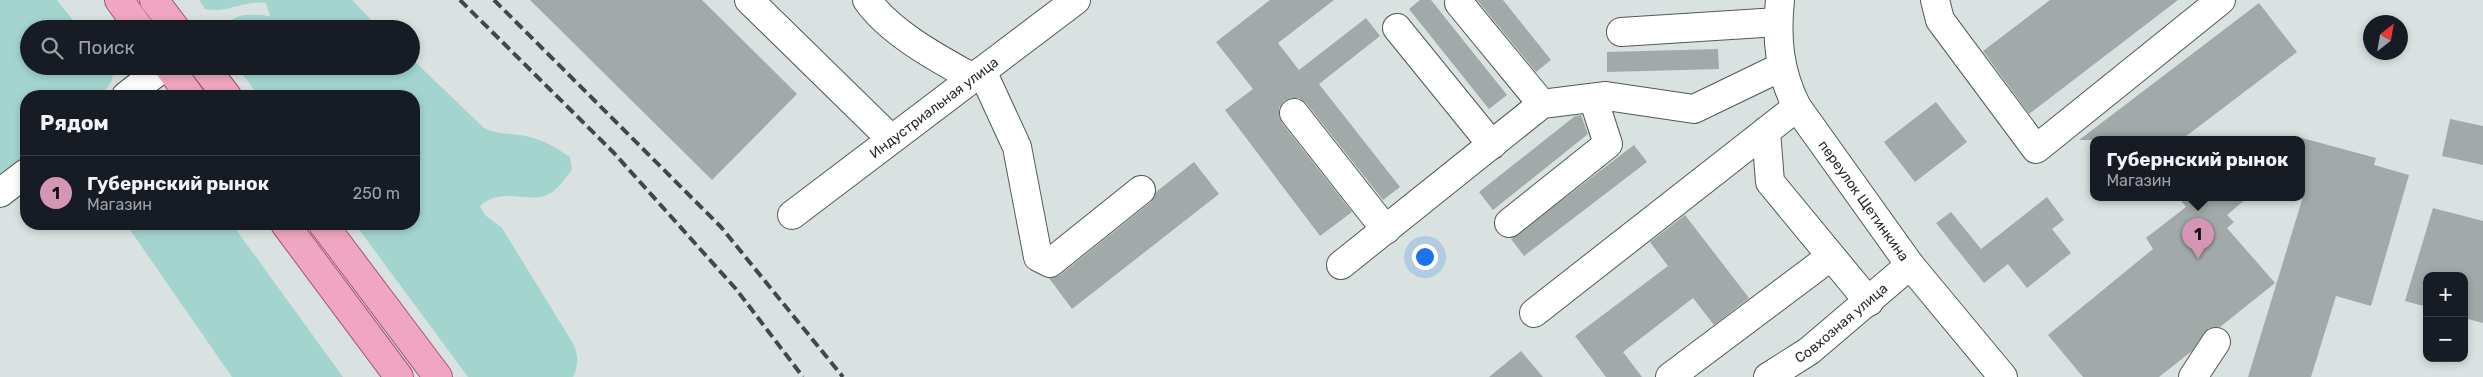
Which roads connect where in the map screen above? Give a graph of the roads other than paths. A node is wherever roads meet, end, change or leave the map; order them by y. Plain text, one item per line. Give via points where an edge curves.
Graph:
1 (119, 0) edge
2 (154, 0) edge
3 (748, 0) edge
4 (867, 0) edge
5 (1076, 0) edge
6 (1936, 0) edge
7 (2221, 0) edge
8 (1459, 3) dead end
9 (1779, 11) edge
10 (133, 20) edge
11 (169, 20) edge
12 (1397, 28) dead end
13 (1621, 32) dead end
14 (1781, 67) junction
15 (155, 75) edge
16 (174, 75) edge
17 (211, 75) edge
18 (977, 75) junction
19 (134, 90) edge
20 (185, 90) edge
21 (222, 90) edge
22 (1593, 98) junction
23 (1542, 104) junction
24 (1797, 107) junction
25 (1294, 113) dead end
26 (1766, 131) junction
27 (891, 139) junction
28 (1492, 145) junction
29 (20, 178) edge
30 (1141, 190) dead end
31 (0, 193) edge
32 (792, 215) dead end
33 (1509, 223) dead end
34 (289, 230) edge
35 (328, 230) edge
36 (1386, 230) junction
37 (1830, 257) junction
38 (1910, 264) junction
39 (1340, 266) dead end
40 (1869, 302) junction
41 (1534, 313) dead end
42 (2216, 342) dead end
43 (399, 377) edge
44 (438, 377) edge
45 (1670, 377) edge
46 (1768, 377) edge
47 (2003, 377) edge
48 (2193, 377) edge

1 - 10 main road
2 - 11 main road
3 - 27 street
4 - 18 street via 891,25 914,42
5 - 18 street, Индустриальная улица
6 - 7 street via 1940,20 2036,149
8 - 23 street
9 - 13 street
9 - 14 street, переулок Щетинкина
12 - 28 street
14 - 22 street via 1694,109 1606,96
14 - 24 street, переулок Щетинкина
15 - 19 street
16 - 20 main road
17 - 21 main road
18 - 27 street, Индустриальная улица
18 - 30 street via 1017,147 1038,257 1050,263
22 - 23 street
22 - 33 street via 1608,144
23 - 28 street
24 - 26 street
24 - 38 street, переулок Щетинкина
25 - 36 street
26 - 37 street via 1770,182
26 - 41 street
27 - 32 street, Индустриальная улица
28 - 36 street
29 - 31 street
34 - 43 main road
35 - 44 main road
36 - 39 street
37 - 40 street
37 - 45 street
38 - 40 street, Совхозная улица
38 - 47 street, переулок Щетинкина
40 - 46 street, Совхозная улица via 1809,351
42 - 48 street

